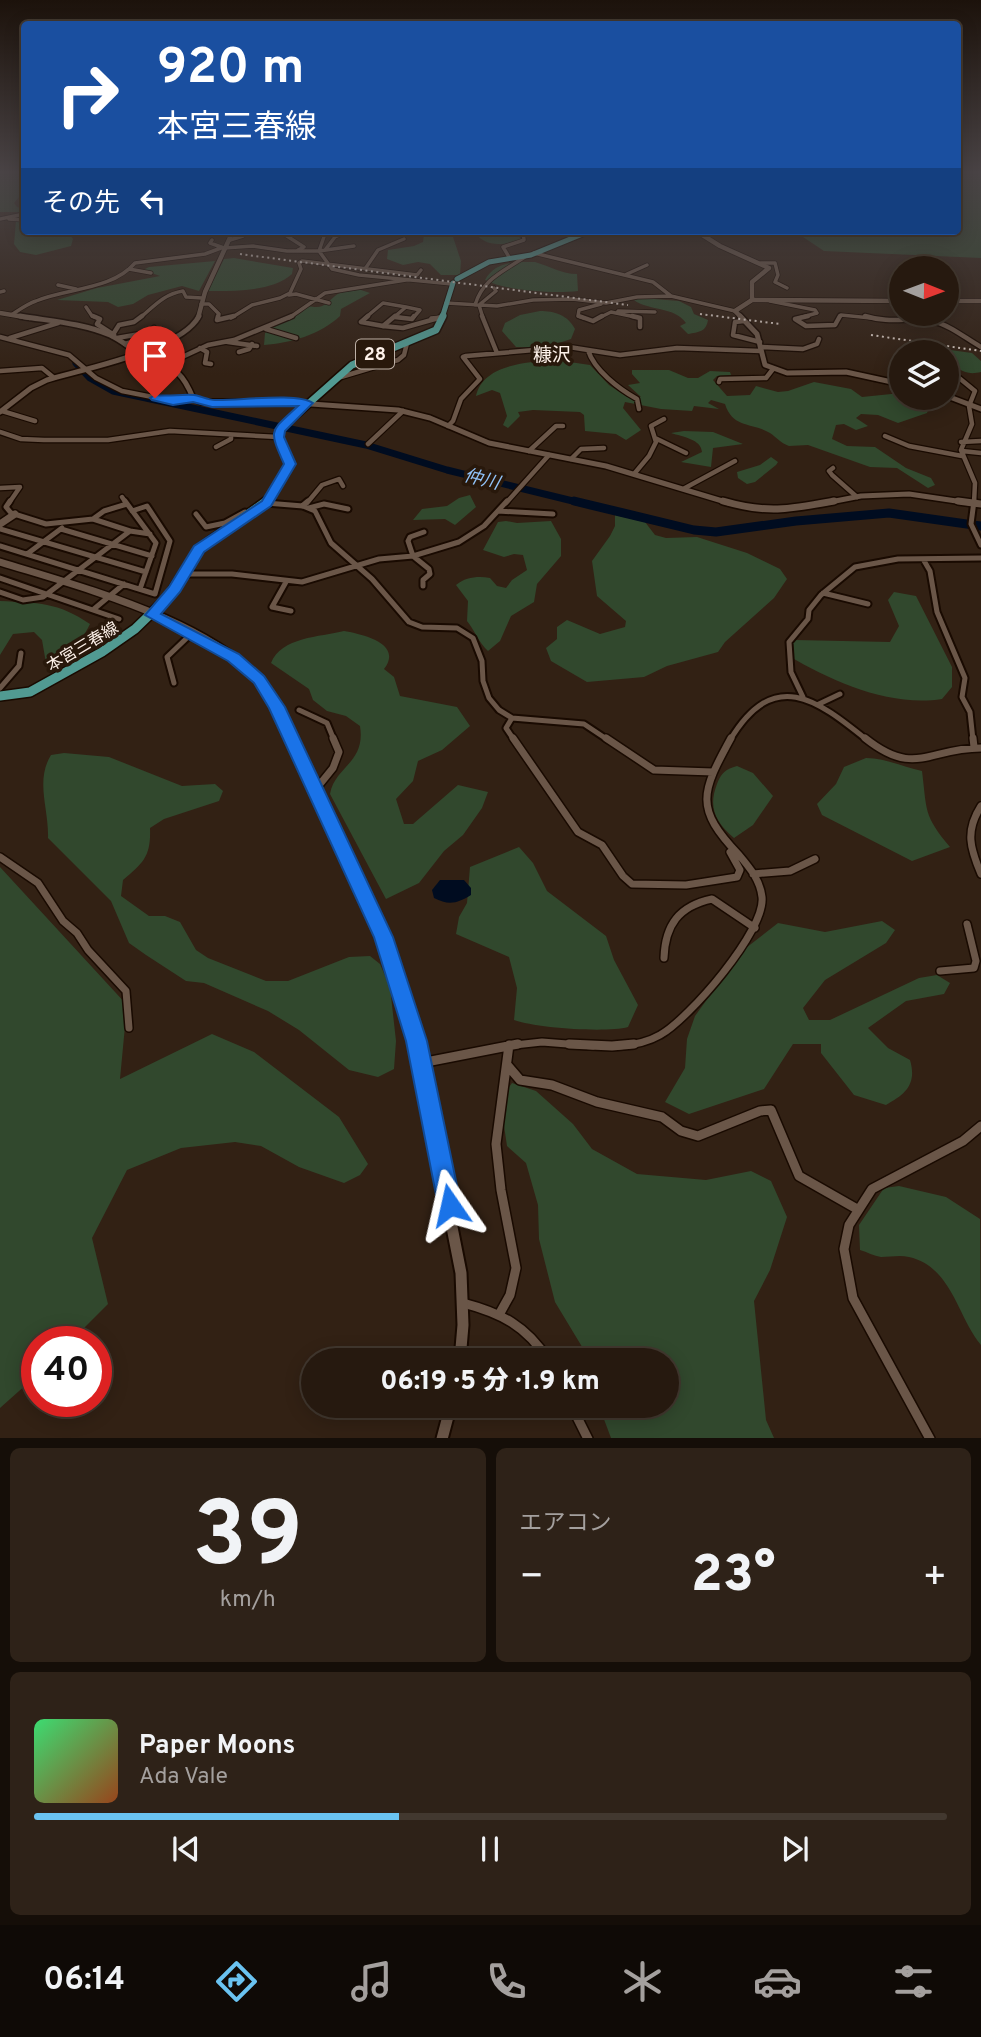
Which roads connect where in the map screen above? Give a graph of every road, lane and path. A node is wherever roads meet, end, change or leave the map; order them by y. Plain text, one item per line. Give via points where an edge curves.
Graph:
1 (211, 241) edge
2 (229, 241) edge
3 (295, 241) edge
4 (320, 241) edge
5 (334, 241) edge
6 (399, 241) edge
7 (521, 241) edge
8 (564, 241) edge
9 (712, 241) edge
10 (354, 246) dead end
11 (224, 248) junction
12 (325, 250) junction
13 (299, 251) junction
14 (319, 251) junction
15 (534, 253) junction
16 (526, 256) junction
17 (509, 257) junction
18 (761, 263) junction
19 (328, 265) junction
20 (648, 265) dead end
21 (129, 269) junction
22 (365, 269) junction
23 (421, 270) dead end
24 (151, 273) dead end
25 (627, 274) junction
26 (490, 278) junction
27 (406, 281) junction
28 (454, 282) junction
29 (58, 285) dead end
30 (787, 288) dead end
31 (81, 290) junction
32 (289, 295) junction
33 (671, 296) junction
34 (313, 300) junction
35 (752, 300) junction
36 (202, 301) junction
37 (770, 301) junction
38 (889, 301) edge
39 (959, 301) edge
40 (981, 301) edge
41 (329, 303) dead end
42 (446, 303) junction
43 (603, 303) junction
44 (477, 305) junction
45 (86, 307) dead end
46 (406, 307) junction
47 (736, 311) junction
48 (613, 312) junction
49 (655, 312) dead end
50 (0, 313) edge
51 (11, 315) junction
52 (395, 317) junction
53 (442, 317) junction
54 (744, 321) junction
55 (58, 323) junction
56 (123, 323) dead end
57 (383, 326) junction
58 (104, 327) junction
59 (640, 327) dead end
60 (154, 328) dead end
61 (266, 329) junction
62 (114, 336) junction
63 (0, 337) edge
64 (296, 338) dead end
65 (8, 339) junction
66 (158, 339) dead end
67 (819, 339) dead end
68 (226, 342) junction
69 (407, 343) junction
70 (125, 344) junction
71 (760, 347) junction
72 (981, 347) edge
73 (200, 348) junction
74 (588, 350) junction
75 (239, 352) dead end
76 (139, 353) junction
77 (498, 353) junction
78 (211, 364) dead end
79 (165, 365) junction
80 (85, 368) junction
81 (774, 369) junction
82 (0, 371) edge
83 (53, 377) junction
84 (959, 378) edge
85 (333, 380) junction
86 (889, 381) edge
87 (719, 382) dead end
88 (193, 398) junction
89 (959, 400) edge
90 (308, 403) junction
91 (970, 404) junction
92 (981, 409) edge
93 (639, 410) dead end
94 (403, 411) junction
95 (1, 412) edge
96 (664, 419) dead end
97 (35, 421) dead end
98 (448, 426) junction
99 (563, 426) dead end
100 (281, 430) junction
101 (0, 432) edge
102 (231, 435) junction
103 (885, 436) dead end
104 (655, 438) junction
105 (981, 441) edge
106 (961, 442) junction
107 (368, 444) dead end
108 (216, 447) dead end
109 (604, 448) dead end
110 (529, 451) junction
111 (686, 453) dead end
112 (962, 453) junction
113 (981, 453) edge
114 (549, 455) junction
115 (571, 459) junction
116 (735, 461) dead end
117 (833, 468) dead end
118 (635, 474) junction
119 (978, 485) edge
120 (343, 486) dead end
121 (0, 488) edge
122 (685, 488) junction
123 (122, 497) dead end
124 (857, 497) junction
125 (977, 503) edge
126 (127, 504) junction
127 (263, 506) junction
128 (305, 507) junction
129 (348, 509) dead end
130 (132, 510) junction
131 (498, 511) junction
132 (196, 513) dead end
133 (15, 514) junction
134 (553, 514) dead end
135 (93, 519) junction
136 (70, 522) junction
137 (0, 526) edge
138 (61, 529) junction
139 (130, 531) junction
140 (424, 532) dead end
141 (150, 534) junction
142 (44, 541) junction
143 (113, 544) junction
144 (981, 545) edge
145 (0, 546) edge
146 (27, 554) junction
147 (152, 556) junction
148 (413, 556) junction
149 (96, 557) junction
150 (981, 558) edge
151 (923, 559) junction
152 (0, 562) edge
153 (356, 565) junction
154 (79, 571) junction
155 (146, 572) junction
156 (183, 574) junction
157 (0, 578) edge
158 (286, 582) junction
159 (65, 583) junction
160 (124, 584) junction
161 (423, 586) dead end
162 (141, 589) junction
163 (0, 592) edge
164 (823, 593) junction
165 (49, 594) junction
166 (110, 596) junction
167 (868, 604) dead end
168 (94, 608) junction
169 (291, 611) dead end
170 (152, 615) junction
171 (119, 619) dead end
172 (191, 634) junction
173 (21, 653) dead end
174 (174, 683) dead end
175 (0, 688) edge
176 (840, 694) dead end
177 (0, 696) edge
178 (803, 697) junction
179 (819, 704) junction
180 (299, 710) dead end
181 (512, 718) junction
182 (978, 748) edge
183 (713, 772) junction
184 (316, 789) junction
185 (981, 806) edge
186 (730, 852) dead end
187 (0, 857) edge
188 (815, 859) dead end
189 (753, 874) junction
190 (981, 874) edge
191 (967, 924) dead end
192 (755, 928) junction
193 (664, 958) dead end
194 (940, 971) dead end
195 (129, 1028) dead end
196 (509, 1045) junction
197 (421, 1063) junction
198 (508, 1066) junction
199 (981, 1126) edge
200 (857, 1209) junction
201 (463, 1303) junction
202 (500, 1313) junction
203 (461, 1348) edge
204 (541, 1348) edge
205 (447, 1418) edge
206 (578, 1418) edge
207 (442, 1438) edge
208 (588, 1438) edge
209 (930, 1438) edge

1 - 11 street
2 - 11 street
3 - 13 street via 304,247
4 - 14 street
5 - 12 street
6 - 22 street via 378,250
7 - 17 street via 503,247
8 - 15 main road
9 - 18 street
10 - 12 street
11 - 13 street
11 - 21 street via 135,263
11 - 36 street
12 - 14 street
13 - 14 street
14 - 19 street
15 - 16 main road
15 - 25 street
16 - 17 main road
16 - 26 street
17 - 28 main road via 483,264
18 - 30 street via 775,263 775,282
18 - 35 street via 770,269 752,282
19 - 22 street
19 - 27 street via 359,275
19 - 32 street via 299,263 301,269
20 - 25 street
21 - 24 street
21 - 31 street
22 - 23 street via 417,275
25 - 33 street via 653,282
26 - 44 street
26 - 44 street via 496,291
27 - 28 street
27 - 34 street via 337,289
28 - 42 main road
29 - 31 street
31 - 51 street via 35,301
32 - 34 street
32 - 36 street via 250,305 224,321 217,320 214,307
33 - 43 street
33 - 47 street
34 - 41 street
34 - 61 street
35 - 37 street
35 - 47 street
36 - 62 street via 186,297 183,291 166,294 136,321 119,325
36 - 76 street via 198,319 188,332
37 - 38 street
37 - 72 street via 814,309 815,315 795,319 806,326 835,325 841,315 853,313 887,322 929,320 945,324
39 - 40 street
42 - 44 street
42 - 53 main road
43 - 44 street via 542,299
43 - 48 street via 579,310 578,316 593,321
44 - 77 street
45 - 58 street
46 - 52 street
46 - 52 street via 420,309 412,319
46 - 57 street via 383,303 361,322
47 - 54 street
48 - 49 street
48 - 59 street via 640,318
50 - 51 street
51 - 55 street
52 - 57 street
53 - 57 street via 428,318 411,328
53 - 69 main road, 28 via 439,328
54 - 71 street
54 - 71 street via 735,322 733,334
55 - 62 street
55 - 65 street
56 - 58 street
58 - 62 street
60 - 62 street
61 - 64 street
61 - 68 street
62 - 70 street
63 - 65 street
65 - 80 street via 69,355
66 - 70 street
67 - 71 street via 803,349
68 - 73 street
68 - 75 street via 255,345
69 - 85 main road, 28 via 367,357
69 - 85 street via 398,360
70 - 76 street
71 - 74 street via 677,348 628,355
71 - 81 street via 762,361
73 - 78 street via 209,352 205,363
73 - 79 street
74 - 77 street via 569,347
74 - 93 street via 614,387 637,399
76 - 79 street
76 - 80 street
77 - 98 street via 464,356 480,379 461,399
79 - 88 street via 183,374
80 - 83 street
80 - 88 street via 122,391 173,401
81 - 86 street via 853,372
81 - 87 street via 766,378 722,377
82 - 83 street via 42,368
83 - 95 street
84 - 91 street via 975,391
85 - 90 main road, 28
88 - 90 street via 212,404
89 - 91 street
90 - 94 street
90 - 100 main road, 28
91 - 92 street
91 - 106 street via 972,424
94 - 98 street
94 - 107 street
95 - 97 street
96 - 104 street via 650,426
98 - 110 street via 489,443
99 - 110 street via 556,426
100 - 102 street
100 - 127 main road, 本宮三春線 via 290,464
101 - 102 street via 44,440 108,440 170,431
102 - 108 street
103 - 112 street via 909,446
104 - 111 street via 677,453
104 - 118 street
105 - 106 street
106 - 112 street
109 - 115 street via 583,449
110 - 114 street
112 - 113 street
112 - 119 street
114 - 115 street
114 - 131 street
115 - 118 street
116 - 122 street
117 - 124 street via 829,471 832,475
118 - 122 street
119 - 125 street
120 - 128 street via 338,479 326,481
121 - 133 street via 20,486 6,507
122 - 124 street via 761,510
123 - 126 street
124 - 125 street via 920,495
125 - 144 street via 970,525
126 - 130 street
126 - 135 street
127 - 128 street
127 - 132 street via 206,527
127 - 156 main road, 本宮三春線 via 199,549
128 - 129 street via 324,504
128 - 153 street via 315,512 331,542
130 - 141 street
130 - 162 street via 147,506 170,541 155,594
131 - 134 street
131 - 148 street via 484,527 459,542
133 - 136 street via 46,524
133 - 137 street
135 - 136 street
135 - 139 street
136 - 138 street
137 - 142 street
138 - 142 street
138 - 143 street
139 - 141 street
139 - 143 street
140 - 148 street via 408,537
141 - 147 street via 156,543
142 - 146 street
142 - 149 street
143 - 147 street
143 - 149 street
145 - 146 street
146 - 154 street
147 - 155 street
148 - 153 street
148 - 161 street via 429,569
149 - 154 street
149 - 155 street
150 - 151 street
151 - 164 street via 865,564 851,569
151 - 182 street via 930,571 937,612 965,678 962,697
152 - 159 street
153 - 158 street via 310,580
153 - 181 street via 409,622 457,628 473,638 489,698
154 - 159 street
154 - 160 street
155 - 162 street
156 - 158 street via 232,574
156 - 170 main road, 本宮三春線
157 - 165 street
158 - 169 street via 272,607
159 - 165 street
159 - 166 street
160 - 162 street
160 - 166 street
163 - 165 street via 23,600
164 - 167 street
164 - 178 street via 789,642 791,672
165 - 168 street
166 - 168 street
166 - 170 street
168 - 171 street
170 - 172 street
170 - 177 main road, 本宮三春線 via 117,642 43,686
172 - 174 street via 167,657
172 - 184 street via 233,657 265,688
173 - 175 street via 19,666
176 - 179 street
178 - 179 street
178 - 183 street via 781,697 743,719
179 - 182 street via 881,751 898,758 929,760
180 - 184 street via 327,723 339,752
181 - 183 street via 584,724 654,770
181 - 186 street via 506,728 546,788 578,832 602,845 632,884 731,880 740,870
183 - 189 street via 706,797 708,814
184 - 197 street via 384,937
185 - 190 street via 969,825 969,841
187 - 195 street via 38,883 63,921 122,985 129,1001
188 - 189 street via 790,871
189 - 192 street via 762,893
191 - 194 street via 974,968
192 - 193 street via 712,899 691,903 668,928 663,939
192 - 196 street via 685,1017 651,1040 622,1045
196 - 197 street
196 - 198 street
197 - 201 street via 458,1250
198 - 200 street via 520,1080 662,1117 687,1134 705,1135 771,1110 799,1176
198 - 202 street via 496,1144 516,1268
199 - 200 street via 872,1189
200 - 209 street via 844,1249 853,1298
201 - 202 street
201 - 203 street
202 - 204 street via 525,1329
205 - 207 street
206 - 208 street

